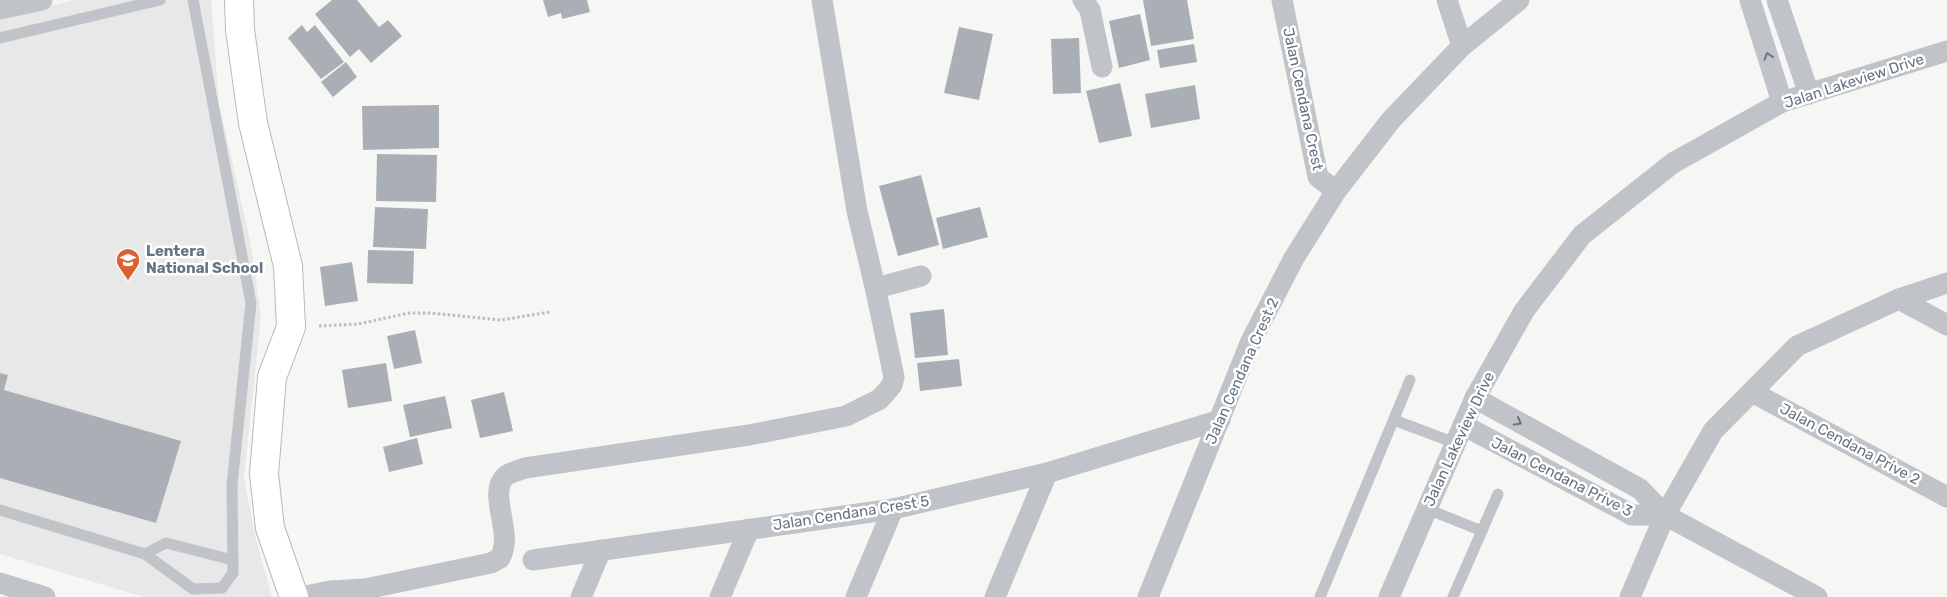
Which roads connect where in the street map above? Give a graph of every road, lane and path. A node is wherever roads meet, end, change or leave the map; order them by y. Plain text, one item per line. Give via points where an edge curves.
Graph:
1 (42, 0) edge
2 (160, 0) edge
3 (193, 0) edge
4 (240, 0) edge
5 (822, 0) edge
6 (1083, 0) edge
7 (1282, 0) edge
8 (1447, 0) edge
9 (1519, 0) edge
10 (1750, 0) edge
11 (1780, 8) edge
12 (0, 9) edge
13 (1758, 24) junction
14 (0, 38) edge
15 (1462, 46) junction
16 (1947, 51) edge
17 (1102, 67) dead end
18 (1809, 94) junction
19 (1782, 102) junction
20 (1336, 191) junction
21 (921, 276) dead end
22 (1947, 283) edge
23 (876, 291) junction
24 (1899, 299) junction
25 (550, 312) dead end
26 (1947, 325) edge
27 (291, 327) junction
28 (1410, 380) dead end
29 (1752, 392) junction
30 (1475, 398) junction
31 (1220, 420) junction
32 (1394, 420) junction
33 (1459, 434) junction
34 (1558, 444) junction
35 (1545, 469) junction
36 (1047, 473) junction
37 (1498, 494) dead end
38 (1947, 497) edge
39 (893, 509) junction
40 (1427, 509) junction
41 (0, 510) edge
42 (1665, 515) junction
43 (750, 529) junction
44 (1482, 531) junction
45 (601, 550) junction
46 (145, 554) junction
47 (233, 560) junction
48 (534, 560) dead end
49 (0, 583) edge
50 (45, 597) edge
51 (294, 597) edge
52 (301, 597) edge
53 (581, 597) edge
54 (720, 597) edge
55 (856, 597) edge
56 (995, 597) edge
57 (1148, 597) edge
58 (1320, 597) edge
59 (1389, 597) edge
60 (1453, 597) edge
61 (1630, 597) edge
62 (1817, 597) edge

1 - 12 street
2 - 14 lane
3 - 47 lane via 251,304 232,485
4 - 27 street via 240,30 253,123 288,266
5 - 23 street via 857,211
6 - 17 street via 1090,10
7 - 20 street, Jalan Cendana Crest via 1318,177
8 - 15 street
9 - 15 street, Jalan Cendana Crest 2
10 - 13 street
11 - 13 street
11 - 18 street
19 -> 13 street
15 - 20 street, Jalan Cendana Crest 2 via 1391,120
16 - 18 street, Jalan Lakeview Drive
18 - 19 street, Jalan Lakeview Drive
19 - 30 street, Jalan Lakeview Drive via 1673,163 1582,235 1524,311
20 - 31 street, Jalan Cendana Crest 2 via 1294,258 1260,325
21 - 23 street via 880,287
22 - 24 street
23 - 52 street via 894,377 892,385 880,399 846,416 750,435 526,468 507,475 500,483 498,496 506,545 500,558 491,563 366,589
24 - 26 street
24 - 29 street via 1798,346
25 - 27 path via 500,320 409,314 358,324
27 - 51 street via 272,377 264,474 270,528
28 - 32 lane
29 - 38 street, Jalan Cendana Prive 2
29 - 42 street via 1712,431
30 - 33 street, Jalan Lakeview Drive
30 -> 34 street, Jalan Cendana Prive 3
31 - 36 street, Jalan Cendana Crest 5
31 - 57 street, Jalan Cendana Crest 2
32 - 33 lane
32 - 58 lane
33 - 35 street, Jalan Cendana Prive 3
33 - 40 street, Jalan Lakeview Drive
34 - 35 street
34 - 42 street, Jalan Cendana Prive 3 via 1640,489
35 - 42 street, Jalan Cendana Prive 3 via 1632,516
36 - 39 street, Jalan Cendana Crest 5
36 - 56 street
37 - 44 lane
39 - 43 street, Jalan Cendana Crest 5
39 - 55 street
40 - 44 lane
40 - 59 street, Jalan Lakeview Drive
41 - 46 lane
42 - 61 street
42 - 62 street, Jalan Cendana Prive 3
43 - 45 street, Jalan Cendana Crest 5
43 - 54 street
44 - 60 lane
45 - 48 street, Jalan Cendana Crest 5
45 - 53 street
46 - 47 lane via 166,543
46 - 47 lane via 193,589 222,588 233,574
49 - 50 street

